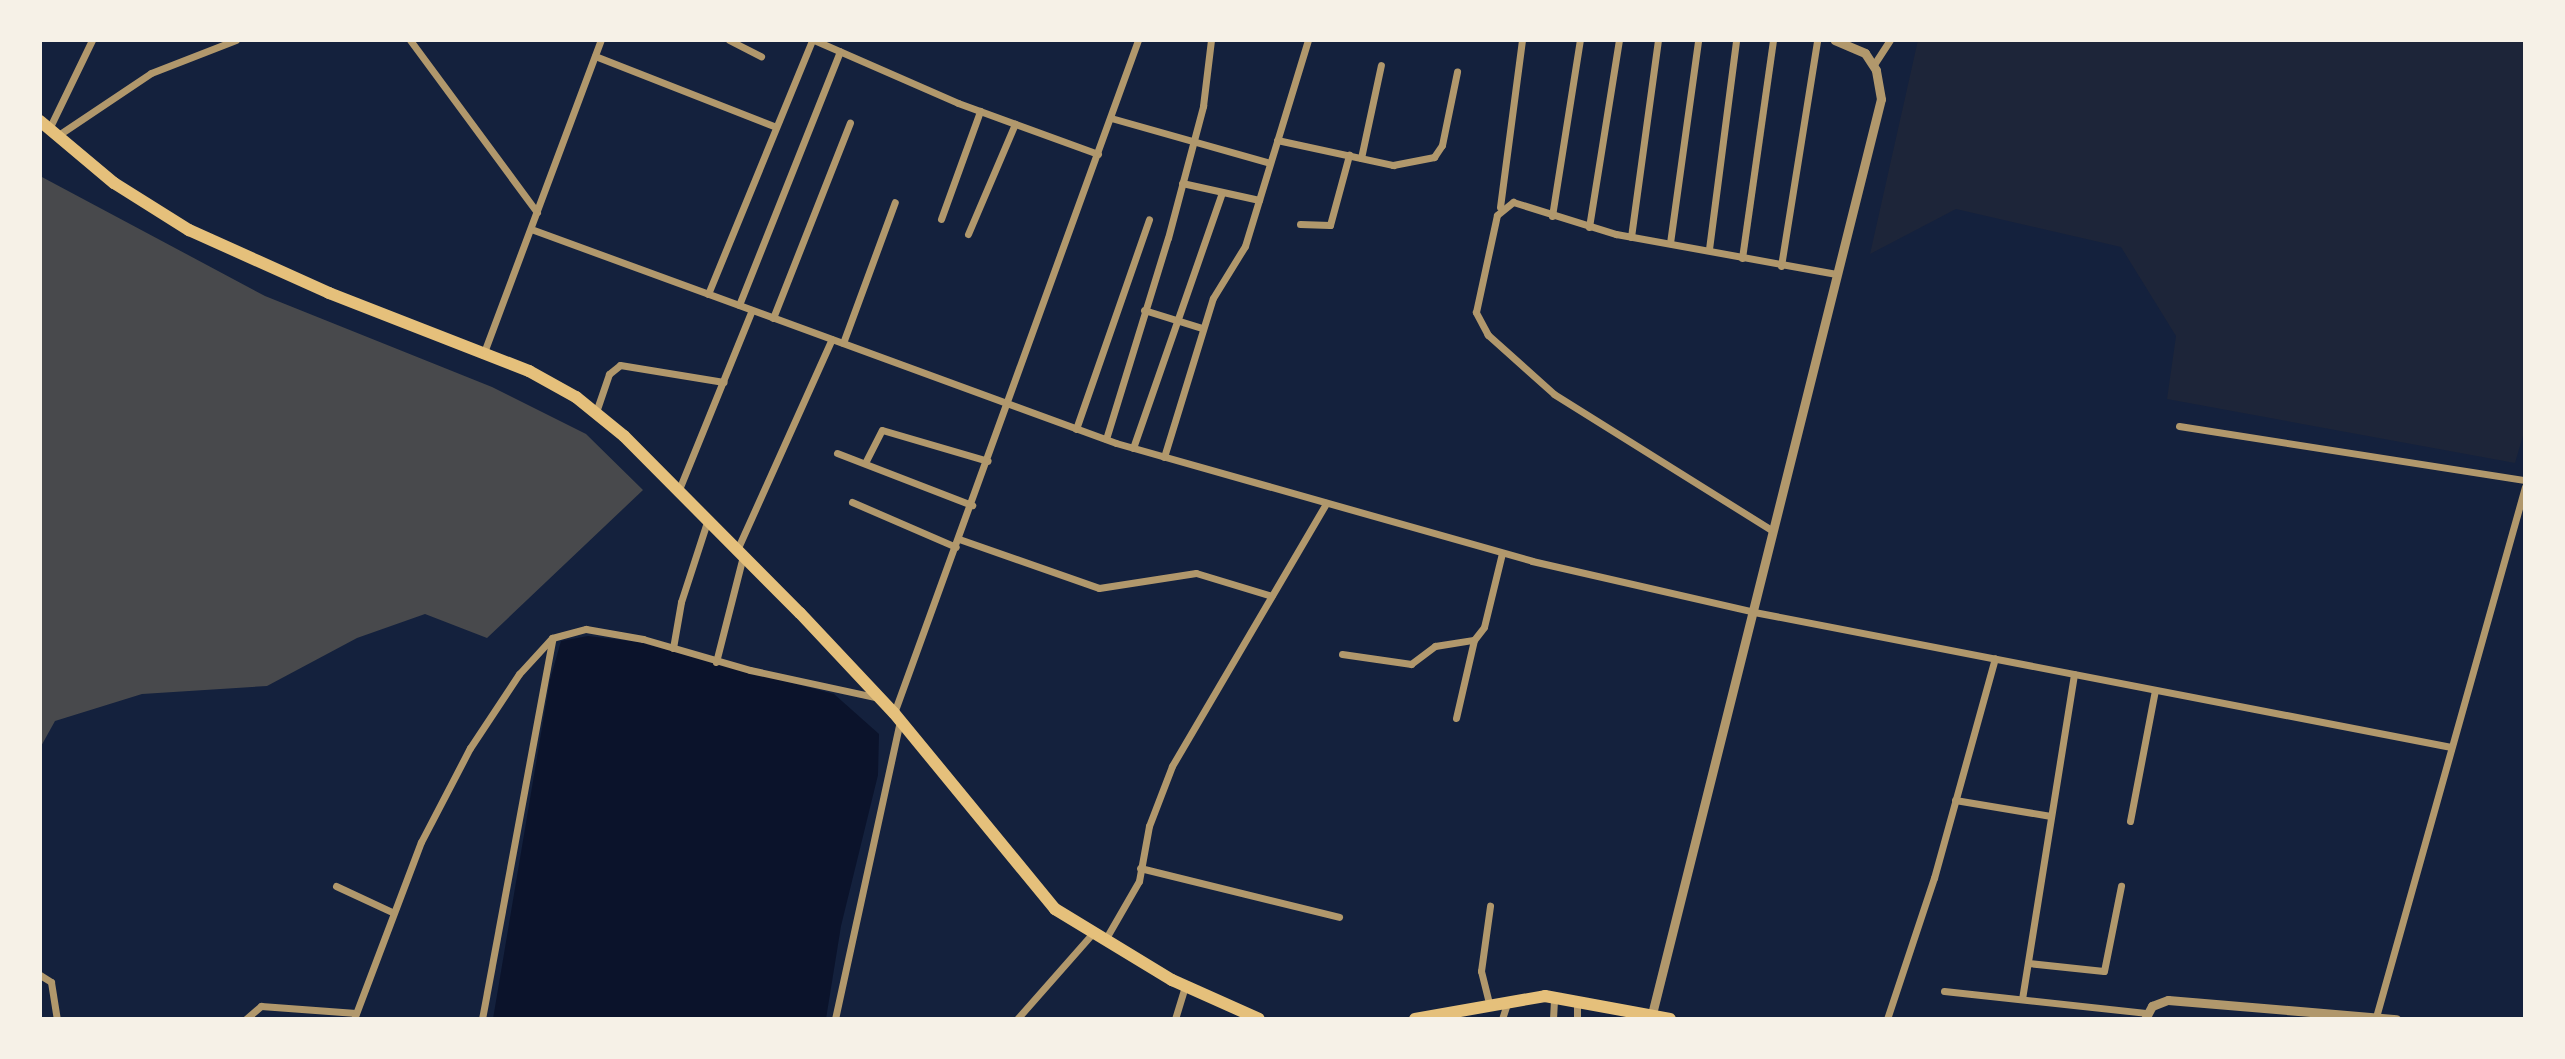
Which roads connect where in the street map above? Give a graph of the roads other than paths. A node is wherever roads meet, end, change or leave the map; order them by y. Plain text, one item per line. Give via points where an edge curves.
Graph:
1 (92, 40) edge
2 (236, 40) edge
3 (410, 40) edge
4 (601, 40) edge
5 (729, 40) edge
6 (813, 40) edge
7 (1138, 40) edge
8 (1211, 40) edge
9 (1308, 40) edge
10 (1522, 40) edge
11 (1580, 40) edge
12 (1619, 40) edge
13 (1658, 40) edge
14 (1698, 40) edge
15 (1736, 40) edge
16 (1773, 40) edge
17 (1817, 40) edge
18 (1835, 40) edge
19 (1890, 40) edge
20 (840, 51) junction
21 (595, 56) junction
22 (761, 56) dead end
23 (1381, 65) dead end
24 (1873, 66) junction
25 (1457, 72) dead end
26 (980, 111) junction
27 (1111, 118) junction
28 (850, 123) dead end
29 (1015, 124) junction
30 (776, 127) junction
31 (49, 129) edge
32 (1277, 140) junction
33 (1192, 144) junction
34 (1098, 154) junction
35 (1349, 155) junction
36 (1361, 158) junction
37 (1270, 163) junction
38 (1182, 183) junction
39 (1222, 193) junction
40 (1259, 200) junction
41 (895, 202) dead end
42 (1500, 207) junction
43 (537, 212) junction
44 (1552, 216) junction
45 (941, 219) dead end
46 (1149, 219) dead end
47 (1300, 224) dead end
48 (1589, 227) junction
49 (531, 229) junction
50 (968, 234) dead end
51 (1631, 237) junction
52 (1670, 243) junction
53 (1709, 249) junction
54 (1742, 258) junction
55 (1781, 266) junction
56 (1836, 274) junction
57 (708, 294) junction
58 (739, 305) junction
59 (752, 310) junction
60 (1144, 310) junction
61 (773, 318) junction
62 (1176, 320) junction
63 (1202, 328) junction
64 (832, 339) junction
65 (843, 343) junction
66 (483, 355) junction
67 (724, 382) junction
68 (1009, 404) junction
69 (596, 412) junction
70 (2179, 426) dead end
71 (1076, 429) junction
72 (1106, 439) junction
73 (1133, 448) junction
74 (837, 453) dead end
75 (1164, 457) junction
76 (988, 461) junction
77 (865, 463) junction
78 (2525, 480) edge
79 (2525, 487) edge
80 (678, 492) junction
81 (852, 502) dead end
82 (1326, 503) junction
83 (972, 505) junction
84 (707, 522) junction
85 (1773, 531) junction
86 (957, 543) junction
87 (740, 553) junction
88 (1502, 553) junction
89 (1272, 596) junction
90 (1754, 612) junction
91 (552, 638) junction
92 (1474, 640) junction
93 (673, 648) junction
94 (1342, 654) dead end
95 (1995, 658) junction
96 (716, 662) junction
97 (2074, 674) junction
98 (2155, 690) junction
99 (878, 697) junction
100 (897, 717) junction
101 (1456, 718) dead end
102 (2451, 747) junction
103 (1955, 800) junction
104 (2051, 816) junction
105 (2130, 821) dead end
106 (1140, 868) junction
107 (336, 886) dead end
108 (2121, 886) dead end
109 (1490, 906) dead end
110 (392, 912) junction
111 (1339, 917) dead end
112 (1091, 935) junction
113 (1103, 942) junction
114 (2028, 963) junction
115 (40, 975) edge
116 (1185, 986) junction
117 (1944, 991) dead end
118 (1554, 997) junction
119 (1509, 998) junction
120 (1577, 999) junction
121 (2022, 999) junction
122 (1489, 1003) junction
123 (1652, 1014) junction
124 (1239, 1015) edge
125 (355, 1016) edge
126 (2147, 1016) edge
127 (2381, 1018) edge
128 (57, 1019) edge
129 (246, 1019) edge
130 (482, 1019) edge
131 (835, 1019) edge
132 (1017, 1019) edge
133 (1175, 1019) edge
134 (1259, 1019) edge
135 (1415, 1019) edge
136 (1502, 1019) edge
137 (1553, 1019) edge
138 (1577, 1019) edge
139 (1670, 1019) edge
140 (1887, 1019) edge
141 (2396, 1019) edge

1 - 31 street
2 - 31 street via 139,79
3 - 43 street
4 - 21 street
5 - 22 street
6 - 20 street
6 - 30 street
7 - 27 street
8 - 33 street
9 - 32 street
10 - 42 street
11 - 44 street
12 - 48 street
13 - 51 street
14 - 52 street
15 - 53 street
16 - 54 street
17 - 55 street
18 - 24 street via 1865,53
19 - 24 street
20 - 26 street
20 - 58 street
21 - 30 street
21 - 43 street
23 - 36 street
24 - 56 street via 1881,99
25 - 36 street via 1439,154 1400,165
26 - 29 street
26 - 45 street
27 - 33 street
27 - 34 street
28 - 61 street
29 - 34 street
29 - 50 street
30 - 57 street
31 - 66 highway via 114,183 189,230
32 - 35 street
32 - 37 street
33 - 37 street
33 - 38 street
34 - 68 street
35 - 36 street
35 - 47 street via 1330,225
37 - 40 street
38 - 39 street
38 - 60 street
39 - 40 street
39 - 62 street
40 - 63 street via 1242,253 1217,290
41 - 65 street
42 - 44 street via 1513,202
42 - 85 street via 1476,312 1482,328 1554,394
43 - 49 street
44 - 48 street
46 - 71 street
48 - 51 street
49 - 57 street
49 - 66 street
51 - 52 street
52 - 53 street
53 - 54 street
54 - 55 street
55 - 56 street
56 - 85 street
57 - 58 street
58 - 59 street
59 - 61 street
59 - 67 street
60 - 62 street
60 - 72 street
61 - 64 street
62 - 63 street
62 - 73 street
63 - 75 street
64 - 65 street
64 - 87 street
65 - 68 street
66 - 69 highway via 554,383
67 - 69 street via 620,365 609,374
67 - 80 street
68 - 71 street
68 - 76 street
69 - 80 highway
70 - 78 street
71 - 72 street
72 - 73 street
73 - 75 street
74 - 77 street
75 - 82 street
76 - 77 street via 882,430
76 - 83 street
77 - 83 street
79 - 102 street
80 - 84 highway
81 - 86 street
82 - 88 street
82 - 89 street
83 - 86 street
84 - 87 highway
84 - 93 street via 681,602
85 - 90 street
86 - 89 street via 1099,588 1196,573
86 - 100 street
87 - 96 street
87 - 99 highway
88 - 90 street
88 - 92 street via 1484,627
89 - 106 street via 1172,766
90 - 95 street
90 - 123 street
91 - 93 street via 586,629
91 - 110 street via 519,674 470,748
91 - 130 street
92 - 94 street via 1435,646 1411,664
92 - 101 street
93 - 96 street
95 - 97 street
95 - 103 street
96 - 99 street
97 - 98 street
97 - 104 street
98 - 102 street
98 - 105 street
99 - 100 highway
100 - 112 highway via 1034,888
100 - 131 street
102 - 127 street
103 - 104 street
103 - 140 street
104 - 114 street
106 - 111 street
106 - 113 street via 1135,891
107 - 110 street
108 - 114 street via 2104,971
109 - 122 street via 1481,971
110 - 125 street
112 - 113 highway
112 - 132 street
113 - 116 highway
114 - 121 street
115 - 128 street via 51,982
116 - 124 highway
116 - 133 street
117 - 121 street
118 - 119 highway
118 - 120 highway
118 - 137 street
119 - 122 highway
119 - 136 street
120 - 123 highway
120 - 138 street
121 - 126 street
122 - 135 highway
123 - 139 highway
124 - 134 highway
125 - 129 street via 261,1006
126 - 127 street via 2168,1000 2190,1000
127 - 141 street

